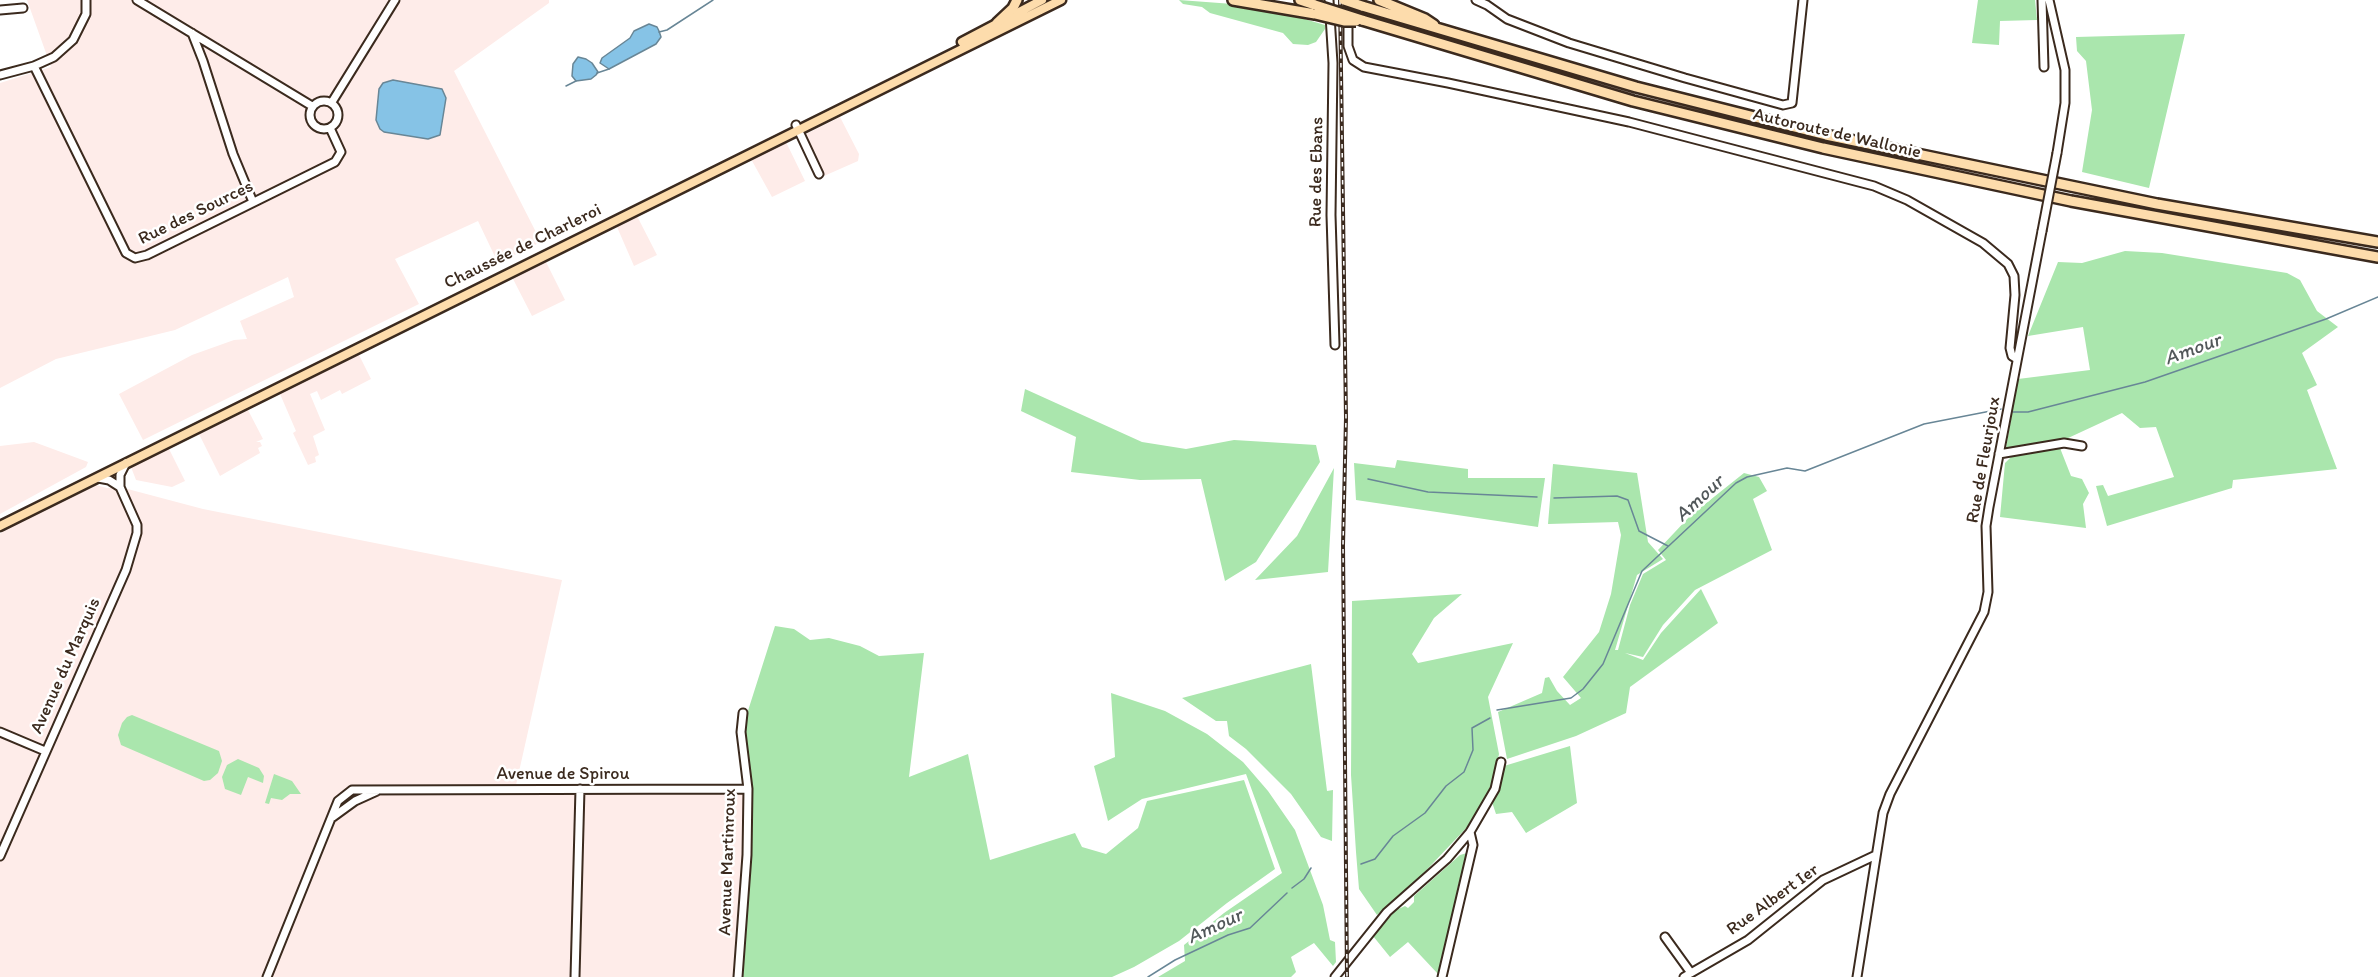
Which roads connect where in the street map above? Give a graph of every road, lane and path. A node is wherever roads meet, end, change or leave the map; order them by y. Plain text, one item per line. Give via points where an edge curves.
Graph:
1 (86, 0) edge
2 (137, 0) edge
3 (395, 0) edge
4 (1017, 0) edge
5 (1042, 0) edge
6 (1061, 0) edge
7 (1233, 0) edge
8 (1300, 0) edge
9 (1329, 0) edge
10 (1346, 0) edge
11 (1379, 0) edge
12 (1476, 0) edge
13 (1803, 0) edge
14 (2042, 0) edge
15 (2049, 0) edge
16 (23, 8) dead end
17 (0, 10) edge
18 (1315, 10) junction
19 (997, 23) junction
20 (1443, 32) junction
21 (192, 33) junction
22 (218, 49) junction
23 (203, 62) junction
24 (34, 66) junction
25 (2044, 67) dead end
26 (0, 75) edge
27 (332, 102) junction
28 (312, 106) junction
29 (797, 127) junction
30 (330, 128) junction
31 (819, 174) dead end
32 (253, 202) junction
33 (2378, 242) edge
34 (2378, 257) edge
35 (1335, 345) dead end
36 (2016, 359) junction
37 (164, 440) junction
38 (2082, 446) dead end
39 (1999, 454) junction
40 (128, 461) junction
41 (92, 479) junction
42 (120, 487) junction
43 (0, 519) edge
44 (0, 526) edge
45 (743, 713) dead end
46 (0, 732) edge
47 (45, 752) junction
48 (1501, 762) dead end
49 (580, 789) junction
50 (748, 789) junction
51 (379, 790) junction
52 (331, 819) junction
53 (1470, 832) junction
54 (1876, 855) junction
55 (0, 856) edge
56 (1665, 937) dead end
57 (1687, 975) edge
58 (267, 977) edge
59 (575, 977) edge
60 (738, 977) edge
61 (1335, 977) edge
62 (1442, 977) edge
63 (1857, 977) edge

1 - 24 street via 86,14 73,40 54,57
2 - 21 street
3 - 27 street
4 - 19 highway
5 - 19 main road, Chaussée de Charleroi
6 - 29 main road, Chaussée de Charleroi
7 - 18 highway
8 - 18 highway
9 - 35 street, Rue des Ebans
10 - 20 highway, Autoroute de Wallonie, bridge
10 - 36 street via 1348,46 1353,60 1364,68 1629,122 1874,186 1907,200 1983,243 2008,264 2014,276 2015,295 2010,348
11 - 20 highway via 1425,19
12 - 13 street via 1507,19 1569,43 1783,105 1792,103
14 - 25 street
15 - 36 street, Rue de Fleurjoux, bridge via 2065,70 2065,103
16 - 17 street
18 - 34 highway, Autoroute de Wallonie, bridge via 1344,21 1362,20 1621,97 1823,148 2049,197
19 - 29 main road, Chaussée de Charleroi
20 - 33 highway, Autoroute de Wallonie via 1636,87 1837,137 2157,204
21 - 22 street
21 - 23 street
22 - 23 street via 208,52
22 - 28 street
23 - 32 street
24 - 26 street
24 - 32 street, Rue des Sources via 126,253 135,258 147,255
27 - 28 street via 323,100
27 - 30 street via 338,118
28 - 30 street via 313,124 321,129
29 - 31 street
29 - 37 main road, Chaussée de Charleroi
30 - 32 street, Rue des Sources via 341,152 335,162
36 - 39 street, Rue de Fleurjoux
37 - 40 main road, Chaussée de Charleroi
37 - 43 main road, Chaussée de Charleroi
38 - 39 street via 2064,443
39 - 54 street, Rue de Fleurjoux via 1986,526 1988,592 1984,612 1890,794
40 - 41 main road, Chaussée de Charleroi
40 - 42 street via 121,470
41 - 42 street via 103,478
41 - 44 main road, Chaussée de Charleroi
42 - 47 street, Avenue du Marquis via 137,533 126,570
45 - 50 street, Avenue Martinroux via 741,732
46 - 47 street
47 - 55 street, Avenue du Marquis
48 - 53 street via 1495,789
49 - 50 street, Avenue de Spirou
49 - 51 street, Avenue de Spirou
49 - 59 street
50 - 60 street, Avenue Martinroux
51 - 52 street, Avenue de Spirou via 354,801
51 - 52 street, Avenue de Spirou via 352,790 338,801
52 - 58 street, Avenue de Spirou
53 - 61 street via 1447,859 1387,912
53 - 62 street via 1473,845
54 - 57 street, Rue Albert Ier via 1823,880 1748,940
54 - 63 street, Rue de Fleurjoux
56 - 57 street, Rue Albert Ier

